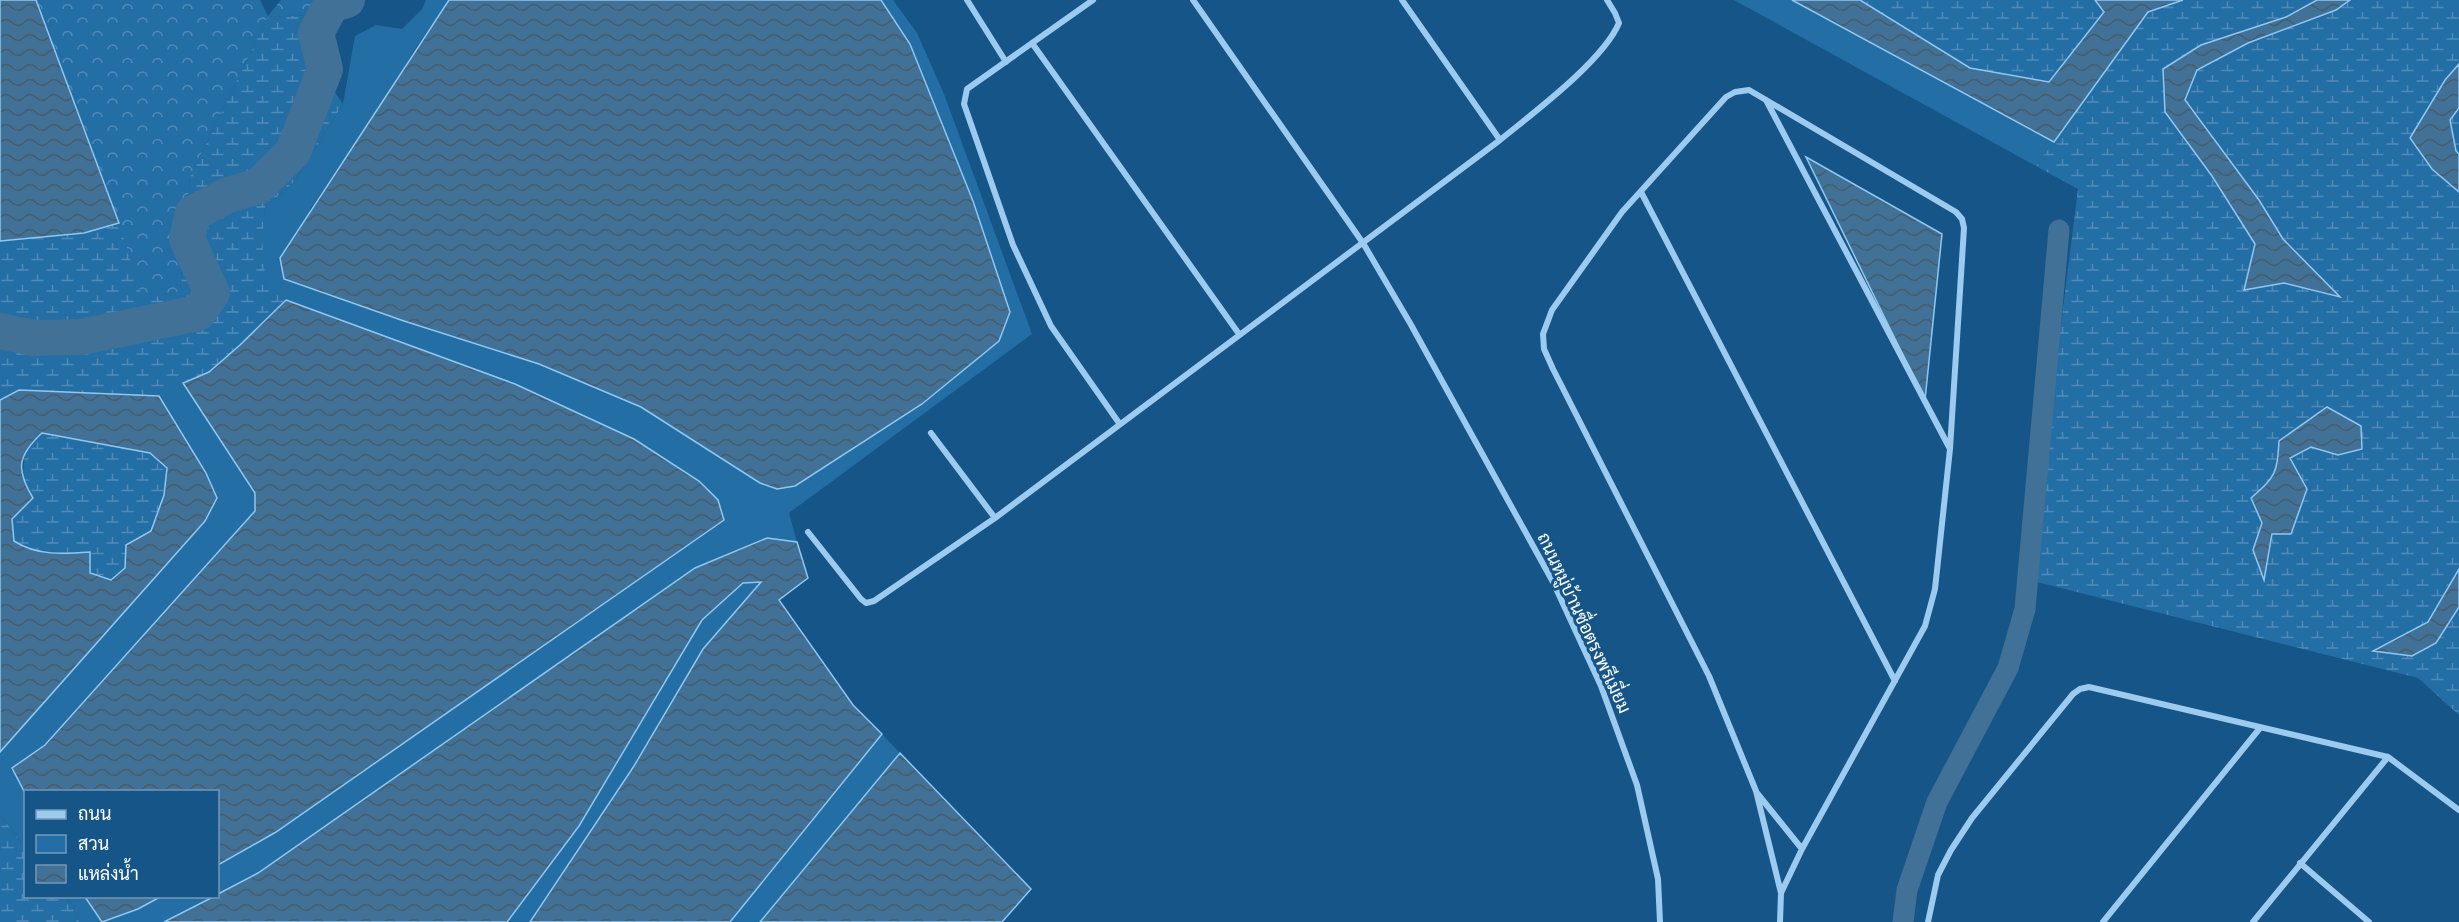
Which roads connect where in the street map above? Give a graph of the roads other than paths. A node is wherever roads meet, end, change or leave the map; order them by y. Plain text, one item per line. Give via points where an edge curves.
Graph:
1 (967, 0) edge
2 (1093, 0) edge
3 (1193, 0) edge
4 (1402, 0) edge
5 (1607, 0) edge
6 (1032, 43) junction
7 (1006, 63) junction
8 (1766, 99) junction
9 (1500, 140) junction
10 (1641, 192) junction
11 (1363, 243) junction
12 (1239, 334) junction
13 (1119, 423) junction
14 (931, 433) dead end
15 (1950, 449) junction
16 (995, 518) junction
17 (808, 532) dead end
18 (1895, 681) junction
19 (2260, 728) junction
20 (2388, 757) junction
21 (1756, 791) junction
22 (2459, 810) edge
23 (1802, 849) junction
24 (2300, 863) junction
25 (1781, 893) junction
26 (1660, 922) edge
27 (1780, 922) edge
28 (1928, 922) edge
29 (2103, 922) edge
30 (2253, 922) edge
31 (2369, 922) edge

1 - 7 street
2 - 6 street
3 - 11 street, ถนนหมู่บ้านซื่อตรงพรีเมี่ยม
4 - 9 street
5 - 9 street via 1619,23 1609,41
6 - 7 street
6 - 12 street
7 - 13 street via 967,89 967,119 1013,245 1051,326
8 - 10 street via 1749,90 1726,96
8 - 15 street
8 - 15 street via 1962,219
9 - 11 street
10 - 18 street
10 - 21 street via 1622,212 1552,310 1543,334 1545,349 1709,676
11 - 12 street
11 - 26 street, ถนนหมู่บ้านซื่อตรงพรีเมี่ยม via 1553,582 1601,686 1637,785 1658,879
12 - 13 street
13 - 16 street
14 - 16 street
15 - 18 street via 1935,589 1925,626
16 - 17 street via 866,603
18 - 23 street
19 - 20 street
19 - 28 street via 2089,687 2080,689 1972,818 1951,850 1938,875
19 - 29 street
20 - 22 street
20 - 24 street
21 - 23 street
21 - 25 street
23 - 25 street
24 - 30 street
24 - 31 street
25 - 27 street

